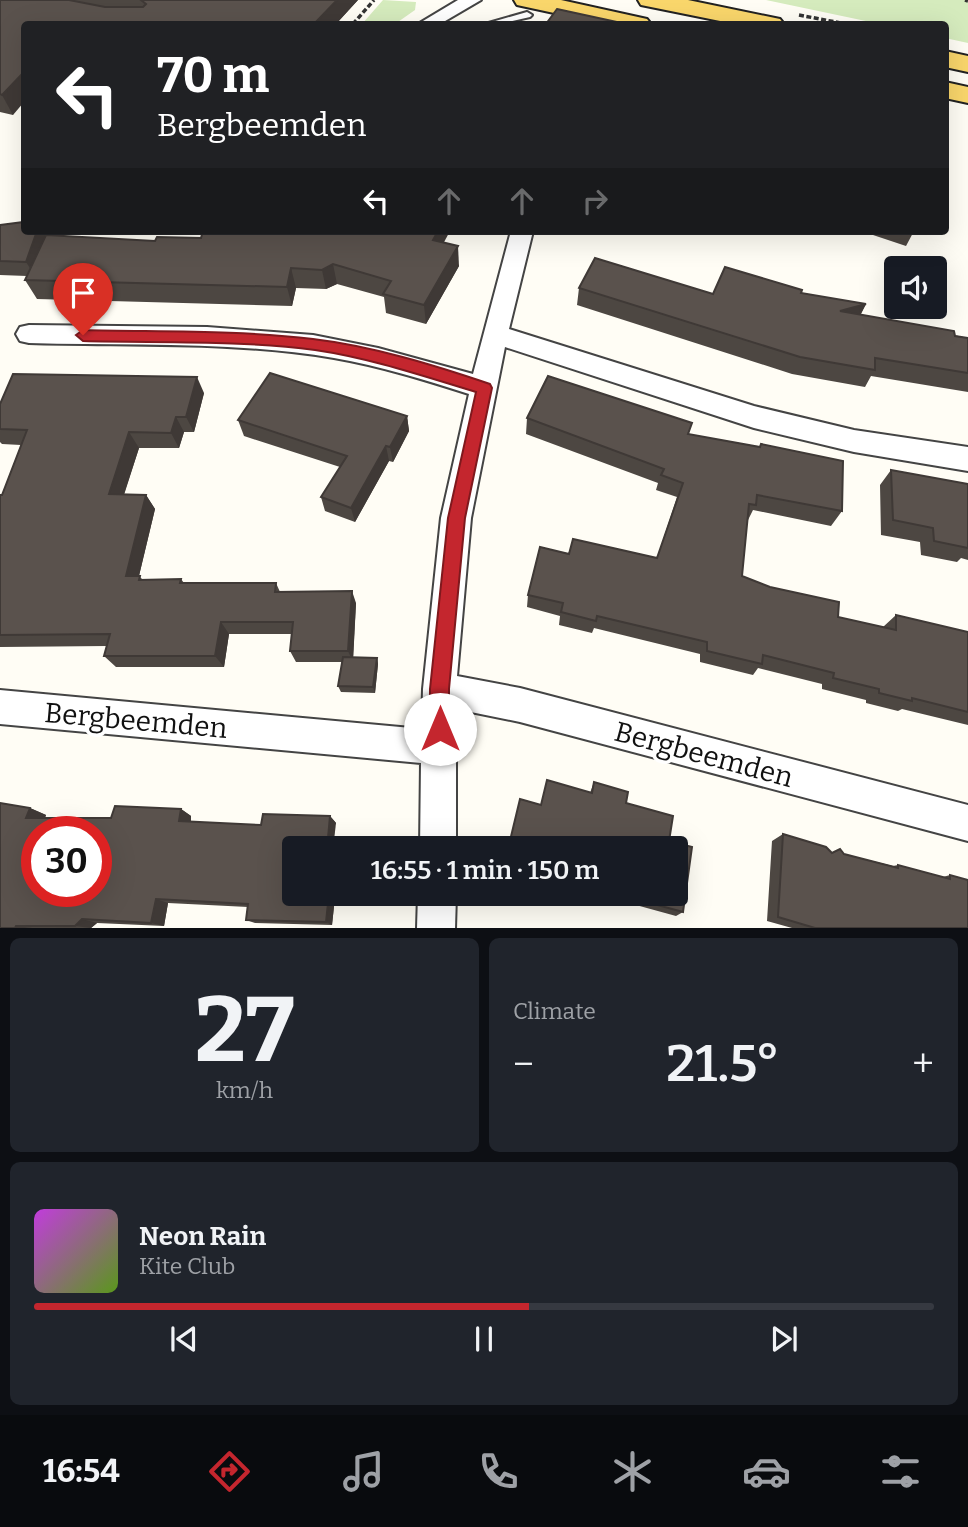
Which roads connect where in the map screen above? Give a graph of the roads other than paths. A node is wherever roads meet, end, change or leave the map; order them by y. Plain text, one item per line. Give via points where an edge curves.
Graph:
1 (436, 0) edge
2 (472, 0) edge
3 (650, 0) edge
4 (526, 8) edge
5 (426, 21) edge
6 (431, 21) edge
7 (497, 21) edge
8 (617, 21) edge
9 (756, 21) edge
10 (949, 60) edge
11 (968, 64) edge
12 (949, 91) edge
13 (968, 95) edge
14 (521, 235) edge
15 (29, 334) dead end
16 (495, 334) junction
17 (485, 388) junction
18 (968, 459) edge
19 (439, 689) junction
20 (0, 708) edge
21 (440, 748) junction
22 (968, 823) edge
23 (438, 836) edge
24 (437, 906) edge
25 (436, 928) edge

1 - 5 street
2 - 6 street
3 - 9 main road
4 - 7 lane
4 - 8 main road
10 - 11 main road
12 - 13 main road
14 - 16 street
15 - 17 street via 316,345
16 - 17 street
16 - 18 street via 754,417 854,441
17 - 19 street via 456,518
19 - 21 street
19 - 22 street, Bergbeemden via 520,705
20 - 21 street, Bergbeemden
21 - 23 street
24 - 25 street

